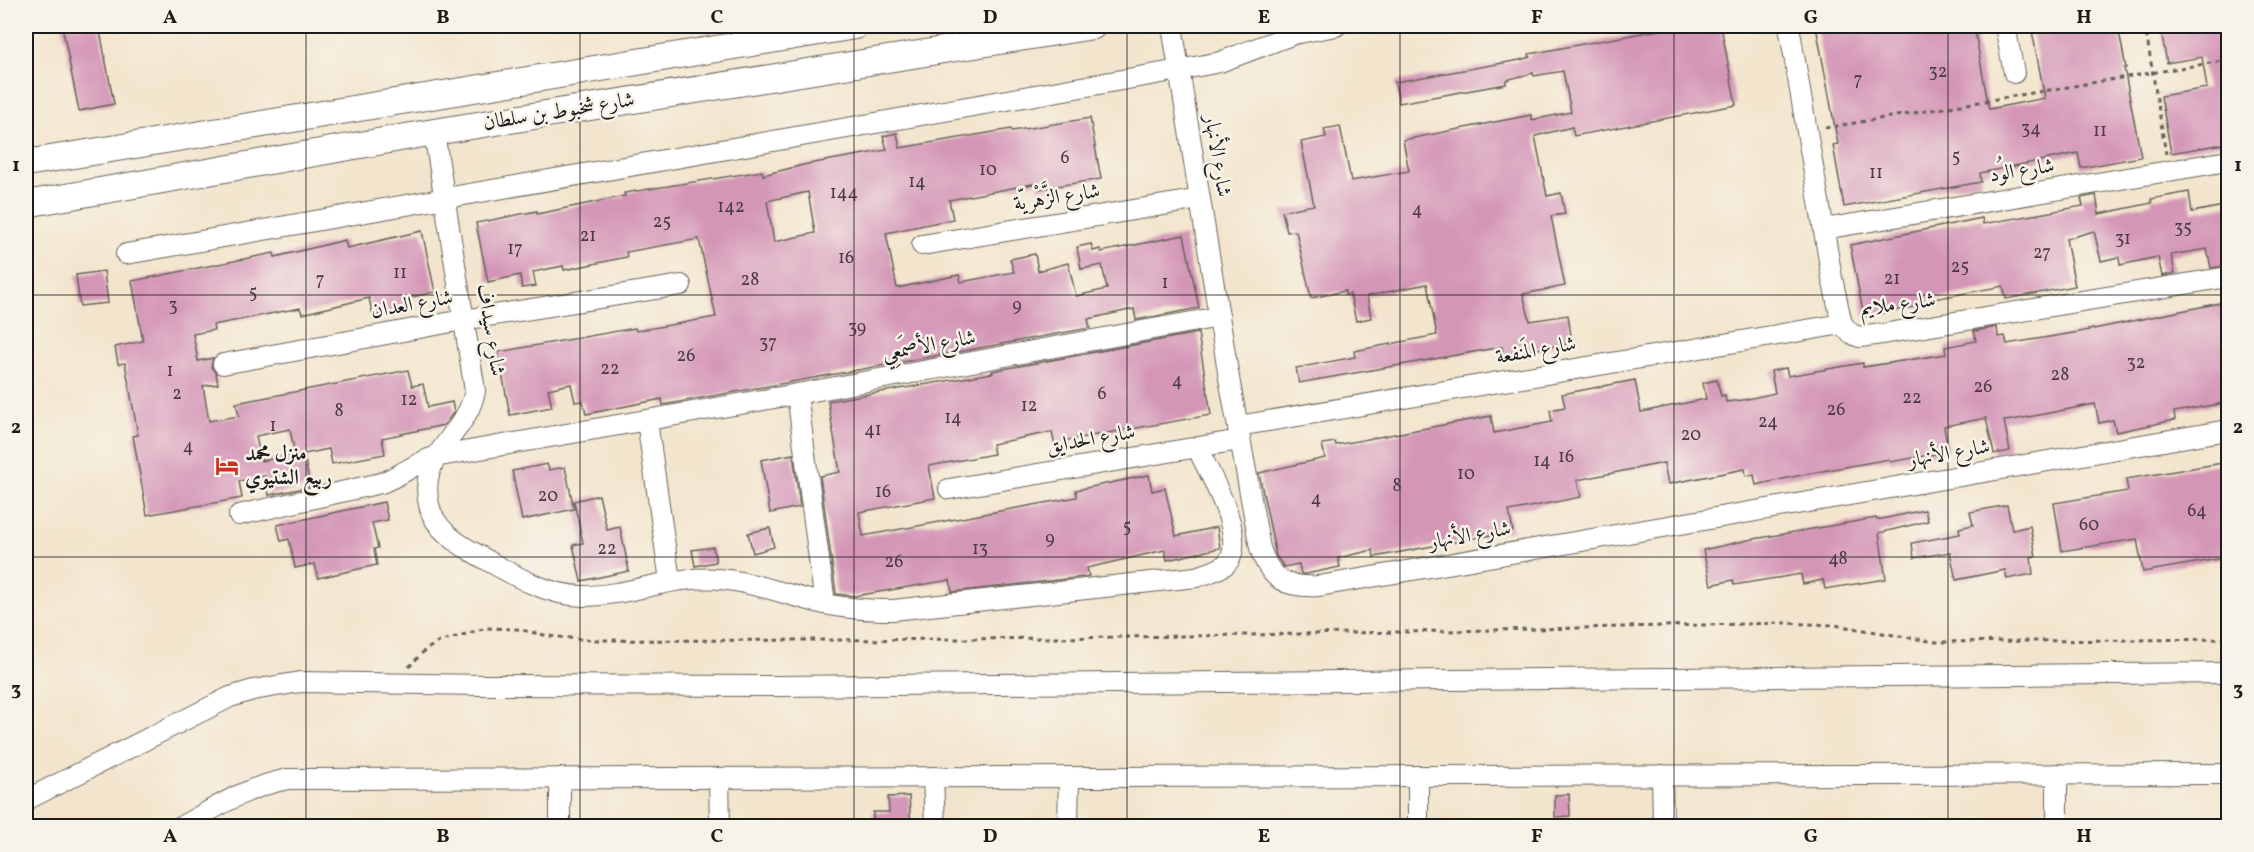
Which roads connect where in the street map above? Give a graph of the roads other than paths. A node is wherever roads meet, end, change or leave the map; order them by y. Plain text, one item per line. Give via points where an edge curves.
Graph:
1 (855, 26) edge
2 (1093, 26) edge
3 (1172, 26) edge
4 (1336, 26) edge
5 (1789, 26) edge
6 (2005, 26) edge
7 (1179, 70) junction
8 (2014, 73) dead end
9 (434, 132) junction
10 (2229, 161) edge
11 (26, 163) edge
12 (445, 199) junction
13 (1200, 199) junction
14 (26, 204) edge
15 (1824, 229) junction
16 (922, 245) dead end
17 (126, 254) dead end
18 (2229, 277) edge
19 (681, 285) dead end
20 (1219, 318) junction
21 (463, 320) junction
22 (1842, 324) junction
23 (223, 364) dead end
24 (797, 394) junction
25 (646, 421) junction
26 (2229, 430) edge
27 (1239, 433) junction
28 (1197, 447) junction
29 (434, 457) junction
30 (949, 489) dead end
31 (239, 515) dead end
32 (670, 581) junction
33 (825, 604) junction
34 (2229, 674) edge
35 (2057, 774) junction
36 (2229, 774) edge
37 (1662, 775) junction
38 (1418, 776) junction
39 (560, 777) junction
40 (933, 777) junction
41 (1070, 777) junction
42 (719, 778) junction
43 (26, 800) edge
44 (182, 826) edge
45 (560, 826) edge
46 (720, 826) edge
47 (935, 826) edge
48 (1068, 826) edge
49 (1418, 826) edge
50 (1663, 826) edge
51 (2057, 826) edge

1 - 11 main road, شارع شخبوط بن سلطان
2 - 9 main road, شارع شخبوط بن سلطان
3 - 7 street, شارع الأنهار
4 - 7 street via 1293,34 1220,62
5 - 15 street, شارع ملايم
6 - 8 street
7 - 12 street
7 - 13 street, شارع الأنهار
9 - 12 street, شارع سيداف
9 - 14 main road, شارع شخبوط بن سلطان
10 - 15 street, شارع الوُد
12 - 17 street
12 - 21 street, شارع سيداف
13 - 16 street, شارع الزَّهْريّة
13 - 20 street, شارع الأنهار
15 - 22 street, شارع ملايم
18 - 22 street, شارع ملايم via 1870,336 1851,334
19 - 21 street, شارع العدان
20 - 24 street, شارع الأصمَعِي
20 - 27 street, شارع الأنهار
21 - 23 street, شارع العدان
21 - 29 street, شارع سيداف via 475,391 472,406 464,422
22 - 27 street, شارع المَنفعة
24 - 25 street, شارع الأصمَعِي
24 - 33 street
25 - 29 street, شارع الأصمَعِي
25 - 32 street
26 - 27 street, شارع الأنهار via 1304,587 1278,580 1264,560
27 - 28 street, شارع الحدايق
28 - 30 street, شارع الحدايق
28 - 33 street, شارع سيداف via 1226,509 1234,540 1226,564 1210,573 893,610
29 - 31 street, شارع الأصمَعِي via 381,483
29 - 32 street, شارع سيداف via 427,482 429,506 439,527 459,545 521,579 583,596
32 - 33 street, شارع سيداف via 702,577 729,580
34 - 43 street via 777,686 300,682 253,690 208,707
35 - 36 street
35 - 37 street
35 - 51 street
37 - 38 street
37 - 50 street
38 - 41 street
38 - 49 street
39 - 42 street
39 - 44 street via 288,780 246,791
39 - 45 street
40 - 41 street
40 - 42 street
40 - 47 street
41 - 48 street
42 - 46 street

